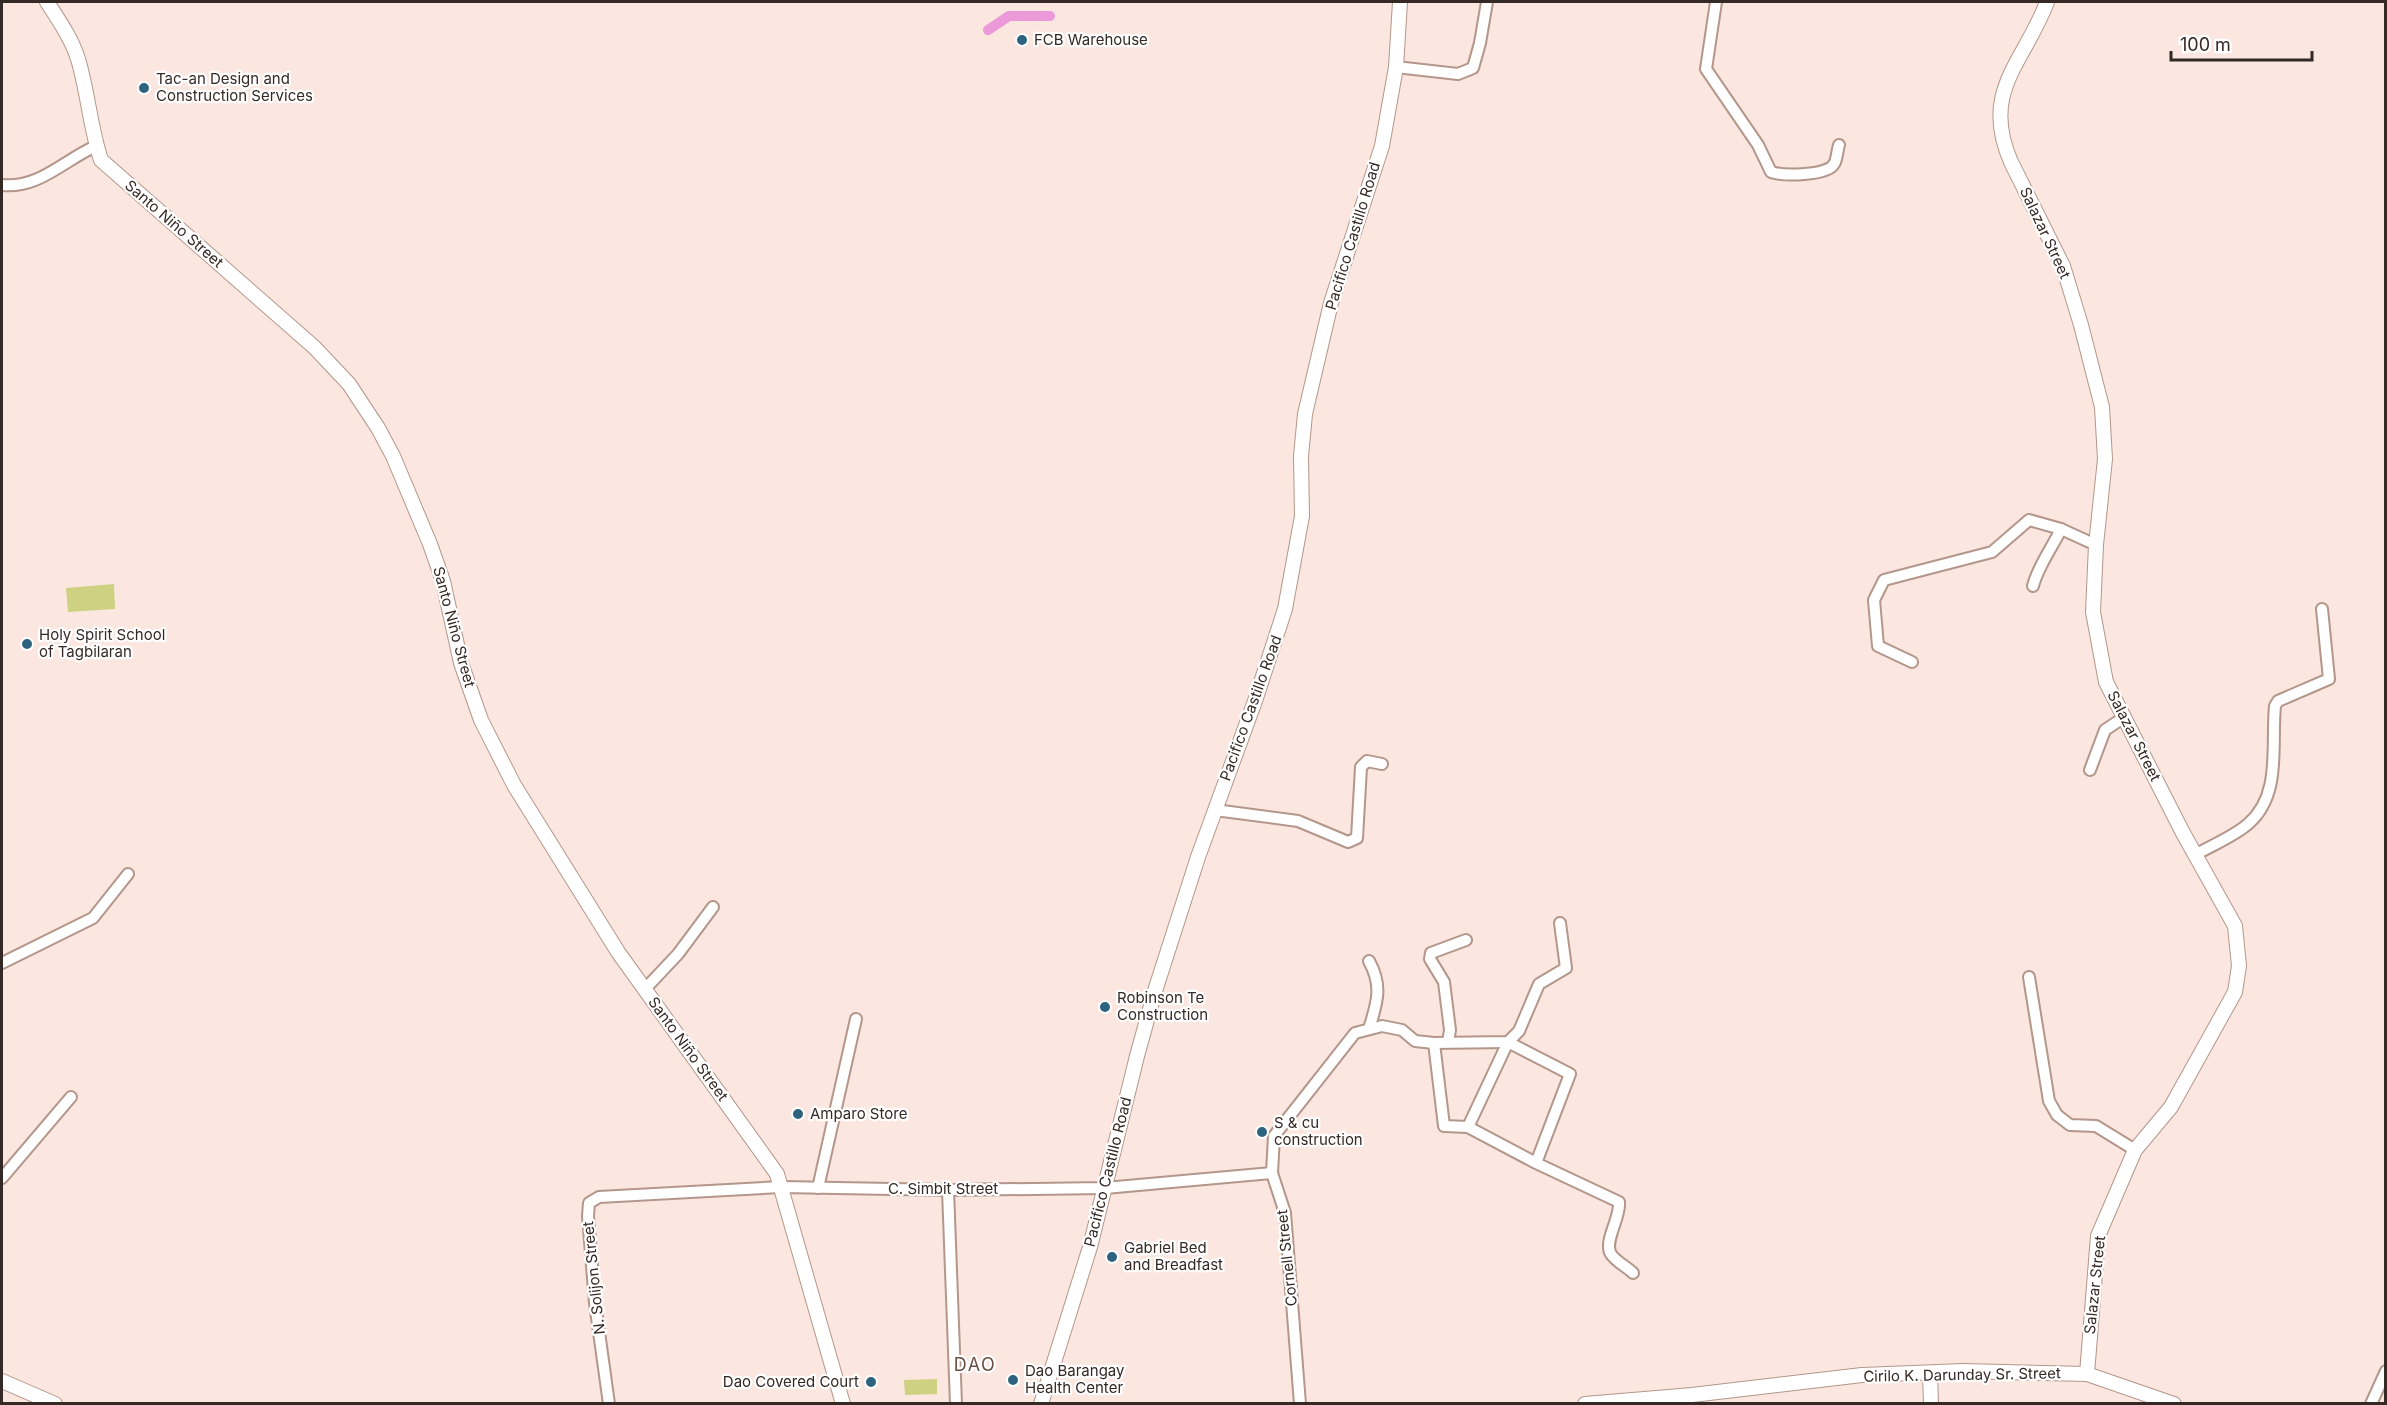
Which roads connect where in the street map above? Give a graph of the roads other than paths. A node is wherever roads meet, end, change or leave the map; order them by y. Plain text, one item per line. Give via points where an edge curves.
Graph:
1 (47, 2) edge
2 (1400, 2) edge
3 (1487, 2) edge
4 (1716, 2) edge
5 (2047, 2) edge
6 (1396, 67) junction
7 (1839, 145) dead end
8 (96, 146) junction
9 (2, 185) edge
10 (2061, 529) junction
11 (2096, 545) junction
12 (2033, 586) dead end
13 (2322, 609) dead end
14 (1912, 662) dead end
15 (2123, 718) junction
16 (1382, 764) dead end
17 (2090, 771) dead end
18 (1215, 810) junction
19 (2195, 855) junction
20 (128, 874) dead end
21 (713, 907) dead end
22 (1560, 923) dead end
23 (1466, 940) dead end
24 (1368, 961) dead end
25 (2, 963) edge
26 (2029, 977) dead end
27 (645, 989) junction
28 (856, 1018) dead end
29 (1369, 1029) junction
30 (1448, 1042) junction
31 (1509, 1042) junction
32 (1434, 1043) junction
33 (71, 1097) dead end
34 (1468, 1127) junction
35 (2135, 1149) junction
36 (1536, 1163) junction
37 (1272, 1173) junction
38 (2, 1178) edge
39 (781, 1187) junction
40 (818, 1188) junction
41 (1105, 1188) junction
42 (948, 1190) junction
43 (1633, 1273) dead end
44 (2385, 1371) edge
45 (1930, 1373) junction
46 (2087, 1374) junction
47 (2, 1381) edge
48 (55, 1404) edge
49 (609, 1404) edge
50 (843, 1404) edge
51 (956, 1404) edge
52 (1041, 1404) edge
53 (1300, 1404) edge
54 (1586, 1404) edge
55 (1931, 1404) edge
56 (2174, 1404) edge
57 (2370, 1404) edge

1 - 8 main road, Santo Niño Street via 78,58
2 - 6 main road, Pacifico Castillo Road
3 - 6 street via 1473,68 1458,74
4 - 7 street via 1706,69 1758,145 1771,172 1780,175 1828,170 1834,164
5 - 11 main road, Salazar Street via 2004,86 2000,124 2003,144 2063,266 2102,407 2105,459
6 - 18 main road, Pacifico Castillo Road via 1382,146 1331,303 1305,414 1302,516 1288,598
8 - 9 street via 33,183
8 - 27 main road, Santo Niño Street via 101,160 110,169 314,347 349,384 378,428 434,554 461,663 481,720 514,785
10 - 11 street
10 - 12 street
10 - 14 street via 2029,520 1992,552 1884,580 1874,600 1878,646
11 - 15 main road, Salazar Street via 2093,612 2106,682
13 - 19 street via 2329,679 2278,701 2273,774 2261,810 2247,825
15 - 17 street via 2105,730
15 - 19 main road, Salazar Street
16 - 18 street via 1367,761 1362,767 1357,838 1348,842 1298,820
18 - 41 main road, Pacifico Castillo Road via 1152,1002
19 - 35 main road, Salazar Street via 2235,926 2239,966 2235,992 2171,1107
20 - 25 street via 93,918
21 - 27 street via 678,954
22 - 31 street via 1566,968 1539,984 1519,1031
23 - 30 street via 1431,953 1430,959 1444,982
24 - 29 street via 1376,975 1377,1001
26 - 35 street via 2049,1101 2056,1115 2070,1125 2096,1126
27 - 39 main road, Santo Niño Street via 760,1148
28 - 40 street
29 - 32 street via 1382,1026 1402,1030 1415,1041
29 - 37 street via 1355,1033 1274,1136
30 - 31 street
30 - 32 street
31 - 34 street
31 - 36 street via 1570,1074
32 - 34 street via 1444,1126
33 - 38 street
34 - 36 street
35 - 46 main road, Salazar Street via 2098,1236
36 - 43 street via 1619,1202 1608,1245 1610,1254
37 - 41 street
37 - 53 street, Cornell Street via 1286,1213
39 - 40 street, C. Simbit Street
39 - 49 street, N. Solijon Street via 599,1197 589,1203 595,1303
39 - 50 main road, Santo Niño Street
40 - 42 street, C. Simbit Street
41 - 42 street, C. Simbit Street
41 - 52 main road, Pacifico Castillo Road
42 - 51 street
44 - 57 street
45 - 46 main road, Cirilo K. Darunday Sr. Street
45 - 54 main road, Cirilo K. Darunday Sr. Street via 1862,1375
45 - 55 main road
46 - 56 main road, Cirilo K. Darunday Sr. Street
47 - 48 main road

